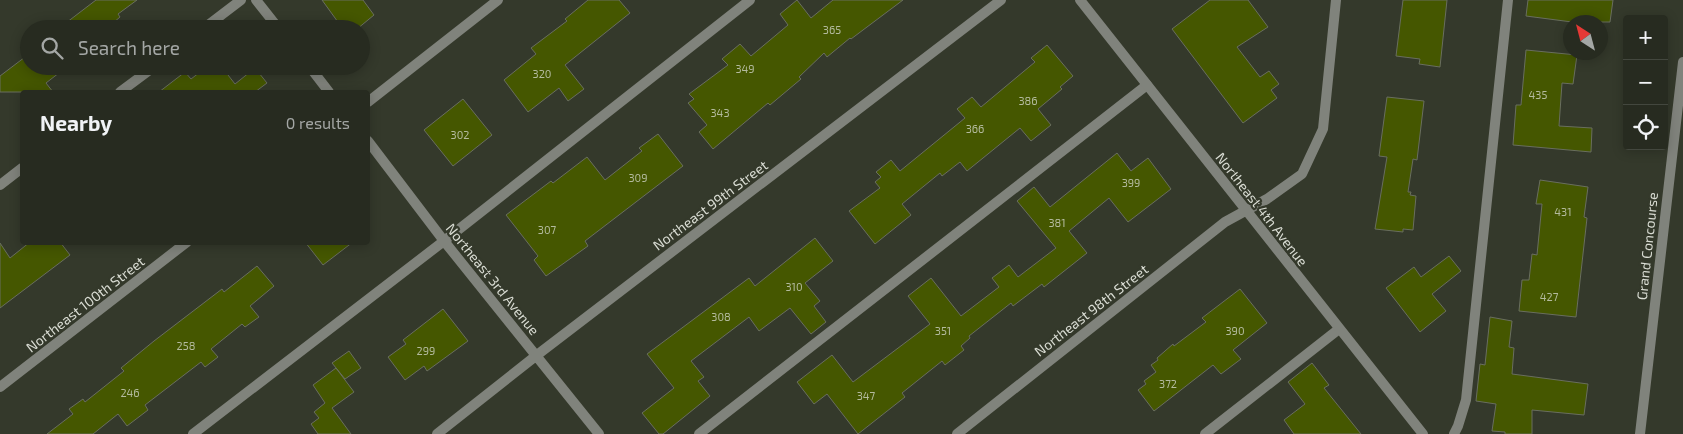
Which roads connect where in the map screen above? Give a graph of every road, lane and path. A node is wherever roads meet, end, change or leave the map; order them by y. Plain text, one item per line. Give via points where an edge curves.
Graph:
1 (241, 0) edge
2 (256, 0) edge
3 (498, 0) edge
4 (750, 0) edge
5 (1002, 0) edge
6 (1080, 0) edge
7 (1336, 0) edge
8 (1508, 0) edge
9 (215, 20) edge
10 (272, 20) edge
11 (1683, 62) edge
12 (143, 75) edge
13 (316, 75) edge
14 (1146, 85) junction
15 (123, 90) edge
16 (327, 90) edge
17 (370, 100) edge
18 (370, 144) edge
19 (20, 170) edge
20 (0, 185) edge
21 (1245, 210) junction
22 (444, 241) junction
23 (183, 245) edge
24 (1339, 329) junction
25 (537, 355) junction
26 (0, 387) edge
27 (193, 434) edge
28 (437, 434) edge
29 (599, 434) edge
30 (699, 434) edge
31 (957, 434) edge
32 (1204, 434) edge
33 (1423, 434) edge
34 (1454, 434) edge
35 (1640, 434) edge

1 - 9 street
2 - 10 street
3 - 17 street
4 - 22 street
5 - 25 street, Northeast 99th Street
6 - 14 street, Northeast 4th Avenue
7 - 21 street, Northeast 98th Street via 1323,129 1302,174
8 - 34 street via 1466,400
11 - 35 street, Grand Concourse
12 - 15 street
13 - 16 street
14 - 21 street, Northeast 4th Avenue
14 - 30 street
18 - 22 street, Northeast 3rd Avenue
19 - 20 street
21 - 24 street, Northeast 4th Avenue
21 - 31 street, Northeast 98th Street via 1212,232
22 - 25 street, Northeast 3rd Avenue
22 - 27 street
23 - 26 street, Northeast 100th Street
24 - 32 street
24 - 33 street, Northeast 4th Avenue
25 - 28 street, Northeast 99th Street
25 - 29 street, Northeast 3rd Avenue

